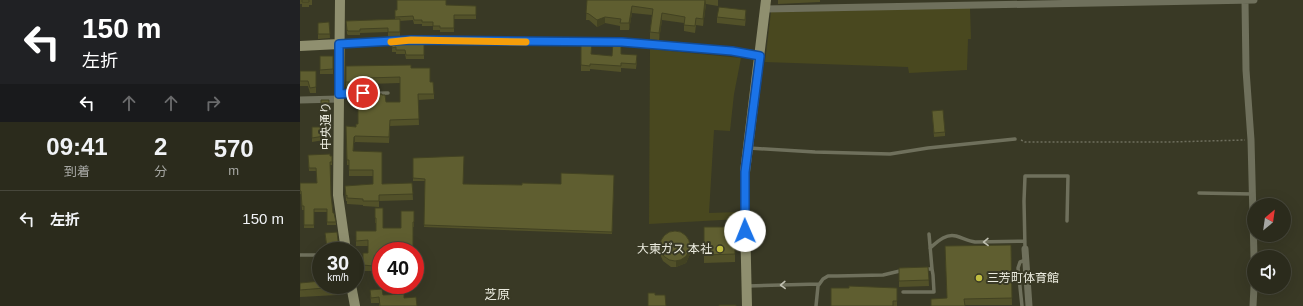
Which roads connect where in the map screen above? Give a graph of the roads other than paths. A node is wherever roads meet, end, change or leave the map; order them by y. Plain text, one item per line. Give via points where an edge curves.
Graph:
1 (340, 0) edge
2 (1254, 0) edge
3 (1208, 1) edge
4 (1245, 1) edge
5 (766, 4) edge
6 (339, 44) junction
7 (300, 46) edge
8 (760, 56) junction
9 (388, 93) dead end
10 (339, 97) junction
11 (300, 100) edge
12 (1015, 139) road end
13 (748, 148) junction
14 (1199, 193) dead end
15 (1252, 194) junction
16 (1067, 221) dead end
17 (929, 234) dead end
18 (345, 242) edge
19 (1025, 242) junction
20 (930, 248) junction
21 (1025, 250) joint
22 (1254, 250) edge
23 (312, 255) edge
24 (300, 256) edge
25 (1026, 260) junction
26 (932, 269) junction
27 (911, 270) edge
28 (918, 270) edge
29 (819, 284) junction
30 (746, 286) junction
31 (903, 292) dead end
32 (353, 294) edge
33 (1254, 294) edge
34 (355, 306) edge
35 (747, 306) edge
36 (816, 306) edge
37 (1022, 306) edge
38 (1029, 306) edge
39 (1253, 306) edge

1 - 6 street, 中央通り
2 - 4 street
3 - 4 street
3 - 5 street
4 - 15 street
5 - 8 street
6 - 7 street
6 - 8 street via 411,40 622,42 732,51
6 - 10 street, 中央通り
8 - 13 street
9 - 10 lane
10 - 11 street
10 - 18 street, 中央通り via 338,195
12 - 13 lane via 890,154
13 - 30 street via 745,172
14 - 15 lane
15 - 22 street
16 - 19 lane via 1068,176 1025,176
17 - 20 lane
19 -> 20 lane via 975,242 950,235
19 - 21 lane
20 - 26 lane
21 - 25 street
23 - 24 lane
25 - 37 lane via 1020,262 1018,268
25 - 38 street
26 - 28 lane
26 - 31 lane via 934,292
27 - 29 lane via 883,275 828,276
29 -> 30 lane
29 - 36 lane
30 - 35 street
32 - 34 street
33 - 39 street

